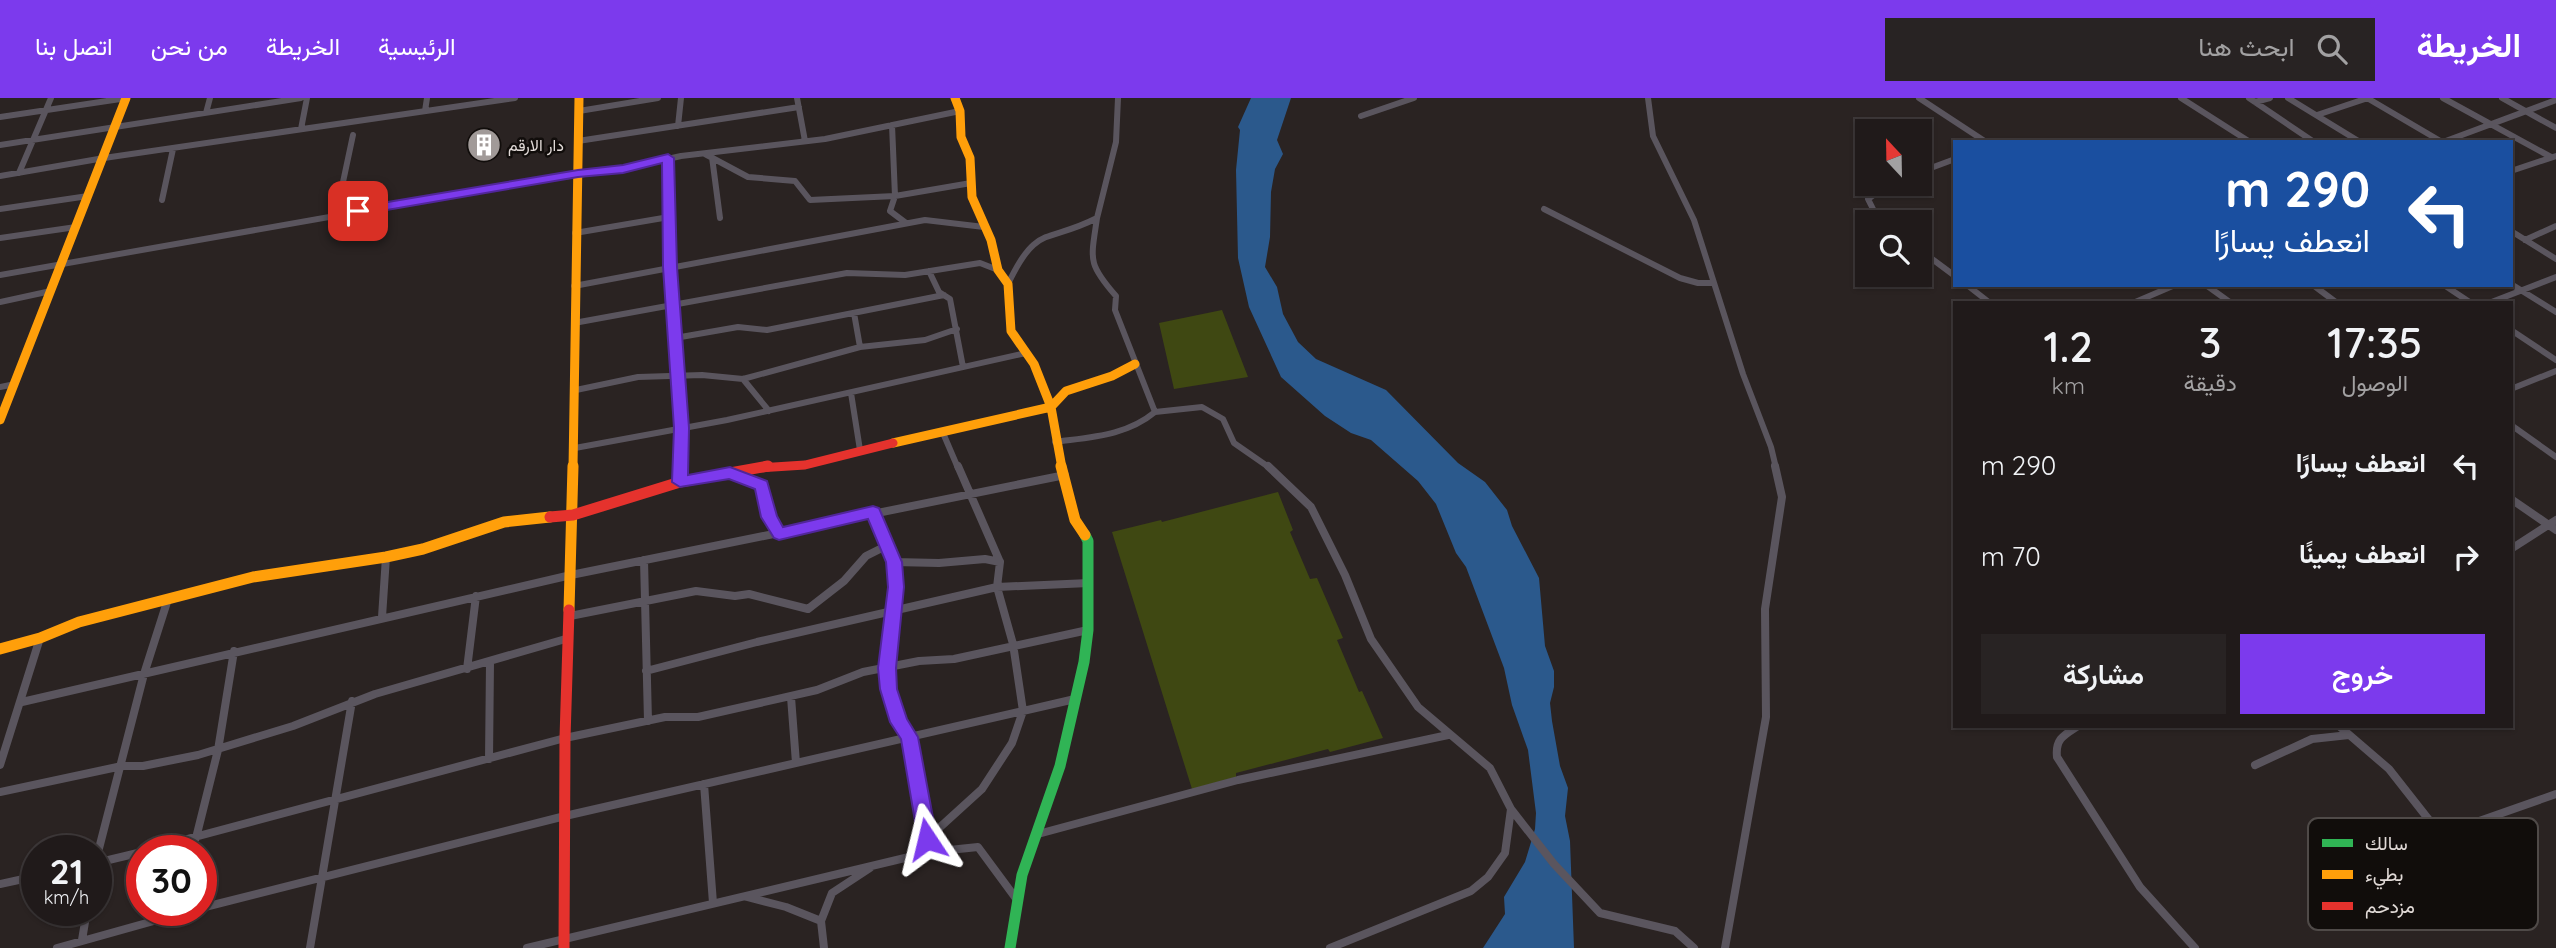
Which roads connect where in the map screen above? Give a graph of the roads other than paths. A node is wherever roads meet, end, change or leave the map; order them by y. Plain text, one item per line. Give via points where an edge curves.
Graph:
1 (51, 98) edge
2 (127, 98) edge
3 (210, 98) edge
4 (301, 98) edge
5 (307, 98) edge
6 (427, 98) edge
7 (515, 98) edge
8 (579, 98) edge
9 (655, 98) edge
10 (681, 98) edge
11 (797, 98) edge
12 (955, 98) edge
13 (1118, 98) edge
14 (1414, 98) edge
15 (1648, 98) edge
16 (1919, 98) edge
17 (2181, 98) edge
18 (2249, 98) edge
19 (2270, 98) edge
20 (2288, 98) edge
21 (2346, 98) edge
22 (2367, 98) edge
23 (2443, 98) edge
24 (2502, 98) edge
25 (2556, 100) edge
26 (2255, 103) junction
27 (2354, 103) junction
28 (799, 107) junction
29 (45, 110) junction
30 (425, 111) junction
31 (579, 111) junction
32 (960, 111) junction
33 (2526, 111) junction
34 (206, 113) junction
35 (2317, 115) junction
36 (1361, 116) dead end
37 (0, 117) edge
38 (2490, 124) junction
39 (892, 125) junction
40 (678, 126) junction
41 (114, 128) junction
42 (2556, 128) edge
43 (301, 129) junction
44 (353, 135) dead end
45 (33, 139) junction
46 (1983, 140) edge
47 (2244, 140) edge
48 (2311, 140) edge
49 (2357, 140) edge
50 (2440, 140) edge
51 (2448, 140) edge
52 (578, 141) junction
53 (805, 141) junction
54 (0, 145) edge
55 (173, 149) junction
56 (702, 153) junction
57 (712, 157) junction
58 (2551, 157) edge
59 (104, 158) junction
60 (668, 158) junction
61 (1953, 160) edge
62 (2556, 165) edge
63 (1932, 168) edge
64 (2513, 170) edge
65 (19, 173) junction
66 (578, 174) junction
67 (0, 176) edge
68 (971, 183) junction
69 (88, 196) junction
70 (895, 196) junction
71 (162, 200) dead end
72 (0, 209) edge
73 (1544, 209) dead end
74 (336, 215) junction
75 (669, 217) junction
76 (719, 218) dead end
77 (1097, 218) junction
78 (906, 223) junction
79 (2556, 226) edge
80 (76, 227) junction
81 (984, 227) junction
82 (2513, 232) edge
83 (575, 233) junction
84 (0, 238) edge
85 (2525, 240) junction
86 (1932, 259) edge
87 (2556, 259) edge
88 (61, 265) junction
89 (670, 267) junction
90 (998, 270) junction
91 (929, 271) junction
92 (0, 275) edge
93 (1953, 275) edge
94 (2556, 277) edge
95 (1713, 283) junction
96 (1008, 284) junction
97 (2513, 285) edge
98 (574, 286) junction
99 (1970, 287) edge
100 (2170, 287) edge
101 (2209, 287) edge
102 (2316, 287) edge
103 (2447, 287) edge
104 (2521, 290) junction
105 (51, 291) junction
106 (944, 295) junction
107 (1987, 301) edge
108 (2138, 301) edge
109 (2228, 301) edge
110 (2334, 301) edge
111 (2468, 301) edge
112 (2494, 301) edge
113 (0, 302) edge
114 (672, 306) junction
115 (2556, 312) edge
116 (854, 313) junction
117 (574, 323) junction
118 (957, 329) junction
119 (2513, 331) edge
120 (675, 338) junction
121 (860, 347) junction
122 (1026, 353) junction
123 (2556, 360) edge
124 (1135, 364) junction
125 (963, 367) junction
126 (2556, 371) edge
127 (678, 376) junction
128 (743, 379) junction
129 (15, 384) junction
130 (0, 387) edge
131 (2513, 388) edge
132 (576, 390) junction
133 (851, 393) junction
134 (1051, 407) junction
135 (769, 411) junction
136 (1155, 412) junction
137 (0, 420) edge
138 (2513, 426) edge
139 (681, 428) junction
140 (943, 433) junction
141 (1055, 442) junction
142 (575, 448) junction
143 (860, 450) junction
144 (2556, 457) edge
145 (730, 473) junction
146 (1065, 475) junction
147 (680, 482) junction
148 (971, 493) junction
149 (2513, 500) edge
150 (873, 512) junction
151 (573, 515) junction
152 (2554, 525) edge
153 (779, 534) junction
154 (2513, 548) edge
155 (386, 557) junction
156 (644, 560) junction
157 (894, 562) junction
158 (1000, 562) junction
159 (571, 575) junction
160 (1089, 583) junction
161 (997, 587) junction
162 (476, 596) junction
163 (168, 599) junction
164 (646, 601) junction
165 (892, 613) junction
166 (570, 616) junction
167 (382, 617) junction
168 (1088, 630) junction
169 (40, 638) junction
170 (569, 638) junction
171 (1013, 644) junction
172 (0, 649) edge
173 (234, 651) junction
174 (490, 663) junction
175 (887, 668) junction
176 (467, 669) junction
177 (646, 671) junction
178 (144, 674) junction
179 (791, 696) junction
180 (1075, 699) junction
181 (352, 701) junction
182 (22, 702) junction
183 (1023, 711) junction
184 (648, 721) junction
185 (2075, 728) edge
186 (2342, 728) edge
187 (1448, 735) junction
188 (2352, 735) junction
189 (909, 737) junction
190 (565, 738) junction
191 (218, 750) junction
192 (489, 759) junction
193 (796, 763) junction
194 (0, 765) edge
195 (2255, 765) dead end
196 (122, 766) junction
197 (704, 784) junction
198 (0, 792) edge
199 (2556, 794) edge
200 (337, 801) junction
201 (1511, 808) junction
202 (565, 816) junction
203 (2428, 818) edge
204 (2488, 818) edge
205 (1038, 834) junction
206 (103, 835) edge
207 (197, 835) edge
208 (207, 835) edge
209 (927, 839) junction
210 (930, 852) junction
211 (874, 865) junction
212 (323, 878) junction
213 (21, 879) edge
214 (0, 884) edge
215 (745, 896) junction
216 (1017, 900) junction
217 (713, 903) junction
218 (217, 904) edge
219 (821, 921) junction
220 (84, 926) edge
221 (134, 926) edge
222 (82, 940) junction
223 (564, 943) edge
224 (57, 948) edge
225 (310, 948) edge
226 (527, 948) edge
227 (824, 948) edge
228 (1010, 948) edge
229 (1330, 948) edge
230 (1694, 948) edge
231 (1725, 948) edge
232 (2194, 948) edge

1 - 29 street
2 - 29 street
2 - 41 street
3 - 34 street
4 - 34 street
5 - 43 street
6 - 30 street
7 - 30 street
8 - 31 street
9 - 31 street
10 - 40 street
11 - 28 street
12 - 32 street
13 - 77 street via 1116,142
14 - 36 street
15 - 95 street via 1653,136 1684,195
16 - 46 street
17 - 47 street
18 - 26 street
19 - 26 street
20 - 35 street
21 - 27 street
22 - 27 street
22 - 50 street
23 - 38 street
24 - 33 street
25 - 33 street
26 - 48 street
27 - 35 street
28 - 40 street
28 - 53 street
29 - 37 street
29 - 45 street
30 - 43 street
31 - 52 street
32 - 39 street
32 - 68 street
33 - 38 street
33 - 42 street
34 - 41 street
35 - 49 street
38 - 51 street
38 - 58 street
39 - 53 street
39 - 70 street
40 - 52 street
41 - 45 street
41 - 59 street
43 - 55 street
44 - 74 street
45 - 54 street
45 - 65 street
52 - 66 street
53 - 56 street
55 - 59 street
55 - 71 street
56 - 57 street
56 - 60 street
57 - 70 street via 748,177 794,181 810,200
57 - 76 street
58 - 62 street
58 - 64 street
59 - 65 street
59 - 69 street
60 - 66 street
60 - 75 street
61 - 63 street
65 - 67 street
66 - 74 street
66 - 83 street
68 - 70 street
68 - 81 street
69 - 72 street
69 - 80 street
70 - 78 street via 890,211
73 - 95 street via 1680,278
74 - 88 street
75 - 83 street
75 - 89 street
77 - 96 street via 1034,242
77 - 124 street via 1091,258 1097,274 1116,296 1115,310
78 - 81 street via 938,220
78 - 89 street
79 - 85 street
80 - 84 street
80 - 88 street
81 - 90 street
82 - 85 street
83 - 98 street
85 - 87 street
86 - 93 street
88 - 92 street
88 - 105 street
89 - 98 street
89 - 114 street
90 - 91 street via 980,263
90 - 96 street
91 - 106 street
91 - 114 street via 847,273
94 - 104 street
95 - 231 street via 1771,447 1782,497 1765,609 1766,717
96 - 122 street via 1011,331
97 - 104 street
98 - 117 street
99 - 107 street
100 - 108 street
101 - 109 street
102 - 110 street
103 - 111 street
104 - 112 street
104 - 115 street
105 - 113 street
105 - 129 street
106 - 116 street
106 - 118 street via 950,299
114 - 117 street
114 - 120 street
116 - 120 street via 766,330 745,326
116 - 121 street
117 - 132 street
118 - 121 street via 925,340
118 - 125 street
119 - 123 street
120 - 127 street
121 - 128 street
122 - 125 street
122 - 134 street
124 - 134 street via 1066,391
124 - 136 street
125 - 133 street
126 - 131 street
127 - 128 street
127 - 132 street via 630,378
127 - 139 street
128 - 135 street
129 - 130 street
129 - 137 street
132 - 142 street
133 - 135 street
133 - 143 street
134 - 140 street
134 - 141 street
135 - 139 street
136 - 141 street via 1130,430
136 - 187 street via 1202,407 1223,419 1234,443 1276,472 1311,507 1371,639 1418,707
138 - 144 street
139 - 142 street
139 - 147 street
140 - 143 street
140 - 148 street
141 - 146 street
142 - 151 street
143 - 145 street via 805,465
145 - 147 street
145 - 153 street via 762,485 769,517
146 - 148 street
146 - 160 street via 1074,520 1088,541
147 - 151 street
148 - 150 street
148 - 158 street
149 - 152 street
150 - 153 street
150 - 157 street
151 - 155 street via 504,522
151 - 159 street
152 - 154 street
153 - 156 street
155 - 163 street via 269,574
155 - 167 street
156 - 159 street
156 - 164 street
157 - 158 street
157 - 164 street via 888,545 866,556 808,608 749,594 707,591
157 - 165 street
158 - 161 street
159 - 162 street
159 - 166 street
160 - 161 street
160 - 168 street
161 - 165 street
161 - 171 street
162 - 167 street
162 - 176 street
163 - 169 street via 79,622
163 - 178 street
164 - 166 street
164 - 177 street
165 - 175 street
165 - 177 street
166 - 170 street
167 - 173 street
168 - 171 street
168 - 180 street
169 - 172 street
169 - 182 street
170 - 174 street
170 - 190 street
171 - 175 street via 954,659
171 - 183 street
173 - 178 street
173 - 191 street
174 - 176 street
174 - 192 street
175 - 179 street
175 - 189 street via 891,702
176 - 181 street
177 - 184 street
178 - 182 street
178 - 196 street
179 - 184 street via 698,717
179 - 193 street
180 - 183 street
180 - 205 street
181 - 191 street
181 - 200 street
182 - 194 street
183 - 189 street
183 - 209 street via 1012,743 982,789
184 - 190 street
185 - 232 street via 2060,738 2057,757 2140,887
186 - 188 street
187 - 201 street via 1490,768
187 - 205 street via 1238,780
188 - 195 street via 2309,738
188 - 203 street via 2389,769
189 - 193 street
189 - 209 street
190 - 192 street
190 - 202 street
191 - 196 street
191 - 207 street
192 - 200 street
193 - 197 street
196 - 198 street
196 - 206 street
197 - 202 street
197 - 217 street
199 - 204 street
200 - 208 street
200 - 212 street
201 - 229 street via 1505,853 1471,891
201 - 230 street via 1600,914 1675,932
202 - 212 street
202 - 223 street
205 - 216 street
209 - 210 street
210 - 211 street
210 - 216 street via 978,847
211 - 215 street
211 - 219 street via 832,893
212 - 218 street
212 - 225 street
213 - 214 street
215 - 217 street
215 - 219 street
216 - 228 street
217 - 223 street
219 - 227 street
220 - 222 street
221 - 222 street
222 - 224 street
223 - 226 street

